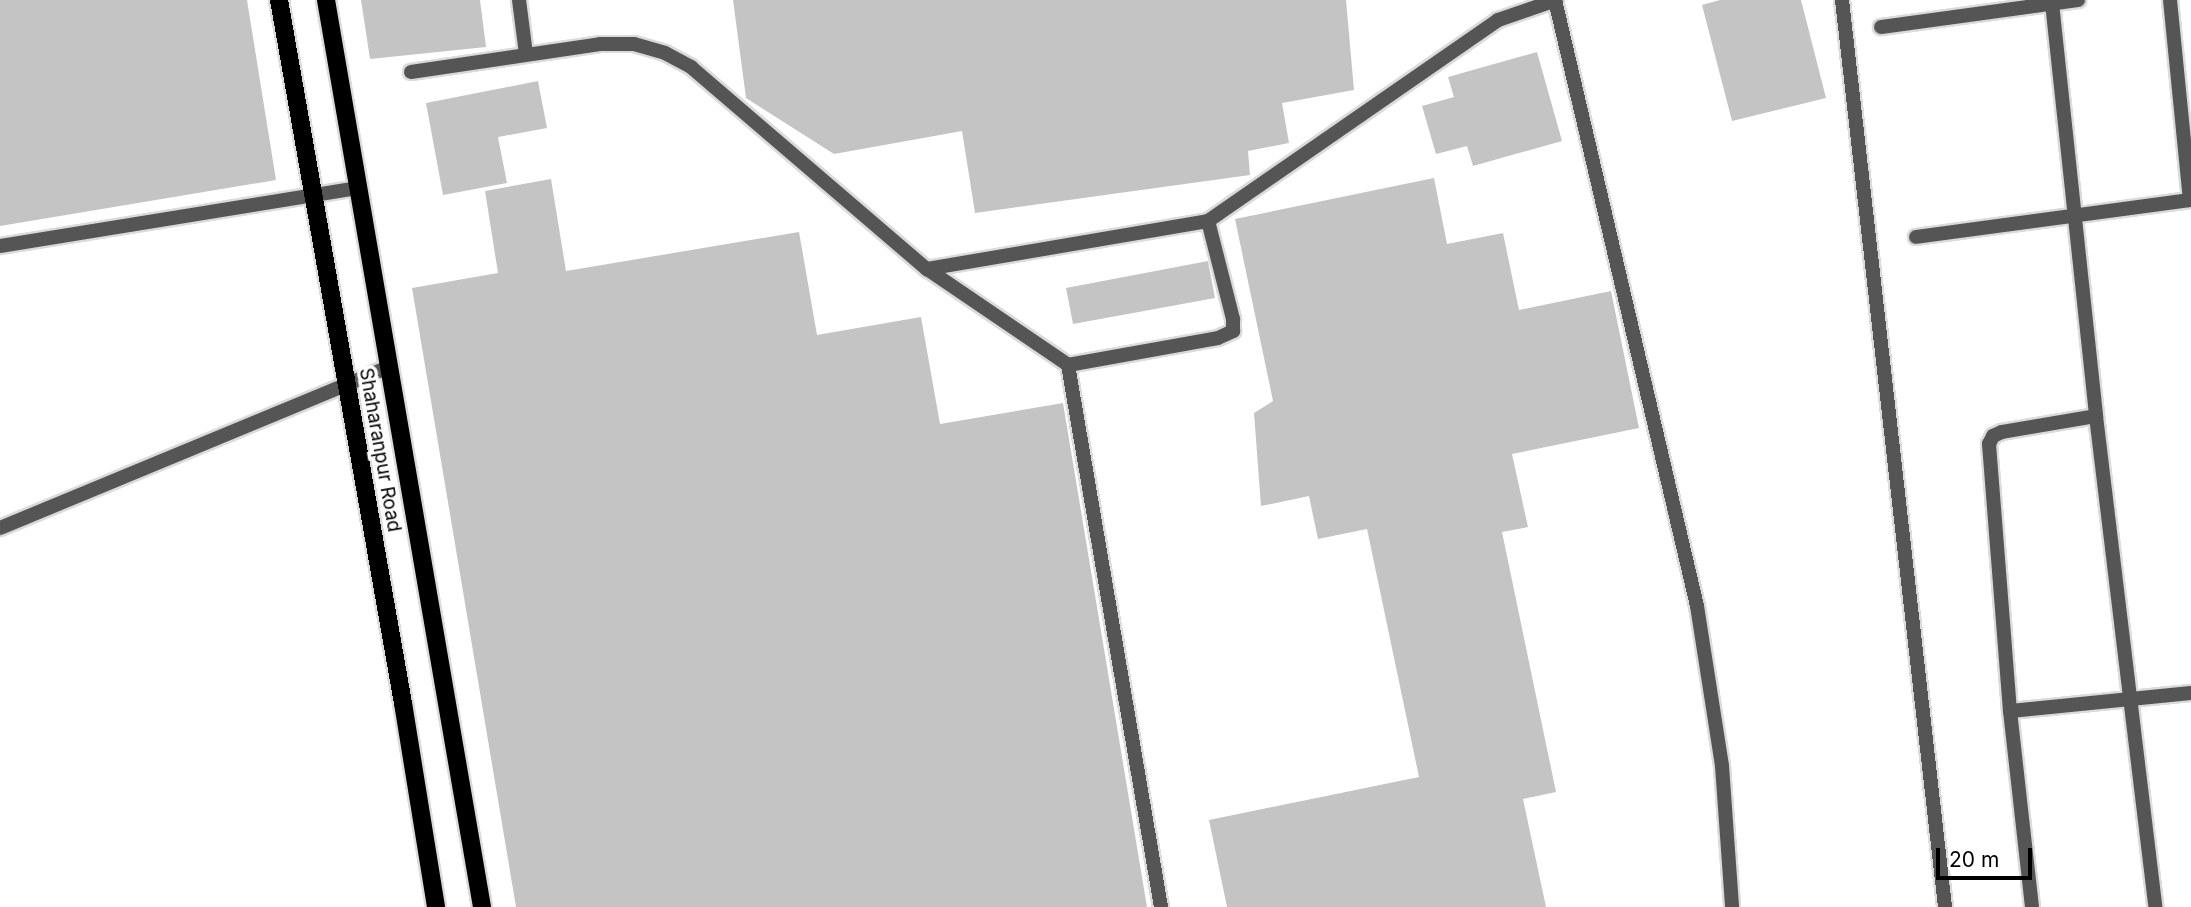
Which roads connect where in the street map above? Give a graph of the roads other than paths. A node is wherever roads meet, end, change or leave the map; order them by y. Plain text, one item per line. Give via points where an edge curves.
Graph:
1 (279, 0) edge
2 (326, 0) edge
3 (519, 0) edge
4 (1556, 0) edge
5 (1842, 0) edge
6 (2078, 0) edge
7 (2170, 0) edge
8 (2052, 3) junction
9 (1881, 27) dead end
10 (526, 54) junction
11 (411, 72) dead end
12 (359, 188) junction
13 (314, 195) junction
14 (2191, 200) edge
15 (2074, 217) junction
16 (1208, 220) junction
17 (1916, 237) dead end
18 (0, 246) edge
19 (927, 269) junction
20 (1068, 365) junction
21 (389, 367) junction
22 (347, 385) junction
23 (2096, 416) junction
24 (0, 528) edge
25 (2191, 694) edge
26 (2132, 702) junction
27 (2010, 711) junction
28 (436, 907) edge
29 (482, 907) edge
30 (1161, 907) edge
31 (1732, 907) edge
32 (1945, 907) edge
33 (2032, 907) edge
34 (2155, 907) edge

1 - 13 main road, Shaharanpur Road
2 - 12 main road, Shaharanpur Road
3 - 10 street
4 - 16 street via 1498,20
4 - 31 street via 1697,606 1722,766
5 - 32 street
6 - 8 street
7 - 14 street
8 - 9 street
8 - 15 street
10 - 11 street
10 - 19 street via 600,44 634,44 665,52 691,67
12 - 13 street
12 - 21 main road, Shaharanpur Road
13 - 18 street
13 - 22 main road, Shaharanpur Road
14 - 15 street
15 - 17 street
15 - 23 street
16 - 19 street
16 - 20 street via 1233,331 1218,338
19 - 20 street
20 - 30 street
21 - 22 street
21 - 29 main road, Shaharanpur Road
22 - 24 street
22 - 28 main road, Shaharanpur Road
23 - 26 street
23 - 27 street via 2002,432 1989,444
25 - 26 street
26 - 27 street
26 - 34 street
27 - 33 street

